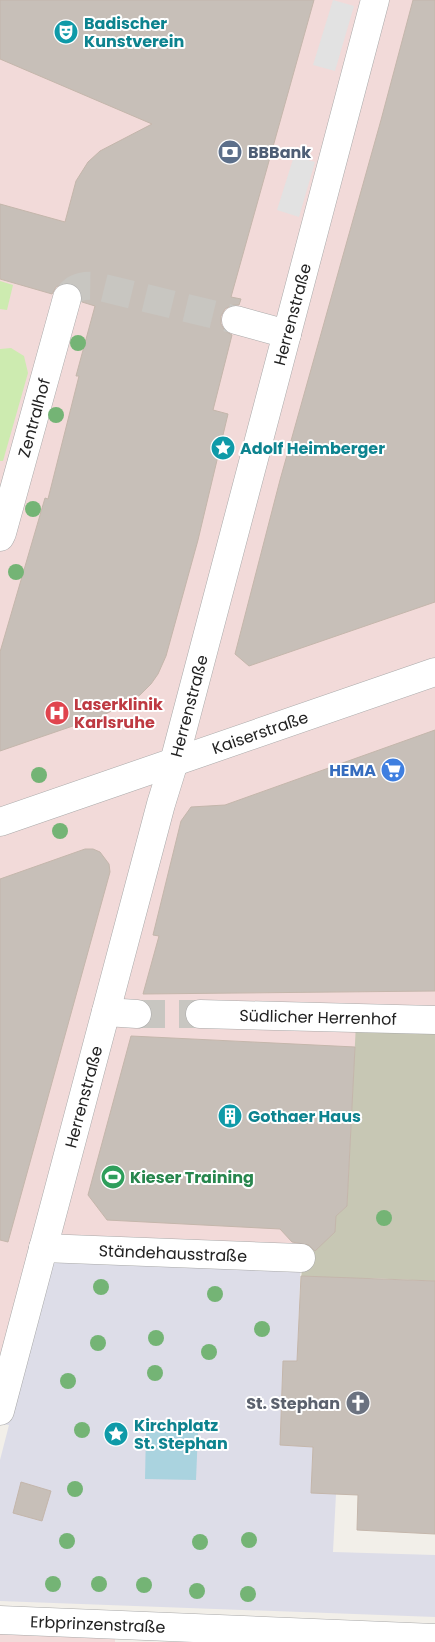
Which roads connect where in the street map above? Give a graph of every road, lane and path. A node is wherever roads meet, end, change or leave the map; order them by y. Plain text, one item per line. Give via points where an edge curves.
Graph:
1 (375, 0) edge
2 (67, 298) tunnel mouth
3 (236, 320) tunnel mouth
4 (287, 334) junction
5 (0, 537) edge
6 (435, 672) edge
7 (174, 762) junction
8 (0, 822) edge
9 (106, 1012) junction
10 (137, 1014) tunnel mouth
11 (200, 1014) tunnel mouth
12 (435, 1020) edge
13 (43, 1248) junction
14 (301, 1258) dead end
15 (0, 1411) edge
16 (0, 1620) edge
17 (435, 1638) edge

1 - 4 street, Herrenstraße
2 - 5 street, Zentralhof
3 - 4 street
4 - 7 street, Herrenstraße
6 - 7 street, Kaiserstraße
7 - 8 street, Kaiserstraße
7 - 9 street, Herrenstraße
9 - 10 street
9 - 13 street, Herrenstraße
11 - 12 street, Südlicher Herrenhof
13 - 14 street, Ständehausstraße
13 - 15 street, Herrenstraße
16 - 17 street, Erbprinzenstraße

